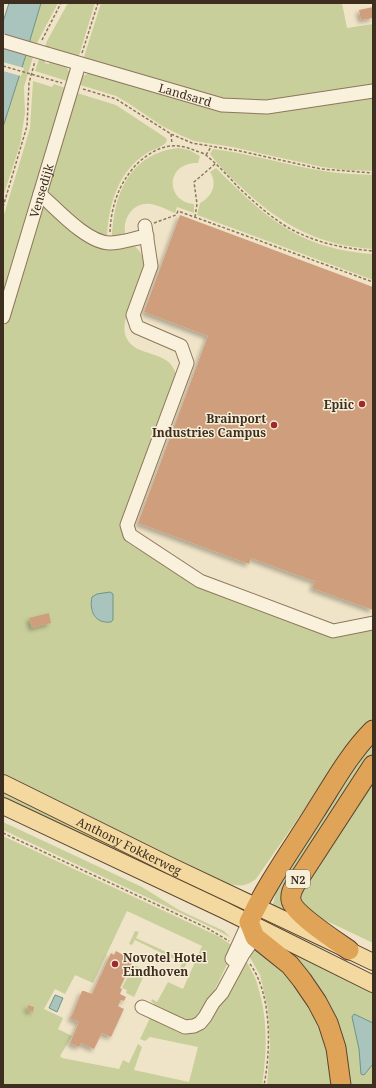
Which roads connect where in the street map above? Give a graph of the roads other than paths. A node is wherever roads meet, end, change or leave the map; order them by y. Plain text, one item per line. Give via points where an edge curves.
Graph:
1 (3, 41) edge
2 (79, 64) junction
3 (373, 91) edge
4 (40, 194) junction
5 (3, 317) edge
6 (373, 624) edge
7 (373, 730) edge
8 (373, 765) edge
9 (3, 783) edge
10 (3, 806) edge
11 (255, 923) junction
12 (349, 950) junction
13 (373, 962) edge
14 (373, 984) edge
15 (142, 1007) dead end
16 (341, 1085) edge

1 - 2 street, Landsard, bridge
2 - 3 street, Landsard via 222,105 268,107
2 - 4 street, Vensedijk
4 - 5 street, Vensedijk
4 - 6 street via 86,234 100,242 119,243 146,231 151,266 133,315 137,327 181,346 187,363 127,525 130,536 200,581 333,631
7 - 11 highway, N2 via 336,778 276,872
8 - 12 highway, N2 via 290,896 298,912
9 - 11 main road, Anthony Fokkerweg via 173,867
10 - 11 main road, Anthony Fokkerweg
11 - 12 main road, Anthony Fokkerweg
11 - 14 main road, Anthony Fokkerweg
11 - 15 street via 218,989 206,1017 200,1023 185,1027
11 - 16 highway via 302,980 323,1013 335,1044
12 - 13 main road, Anthony Fokkerweg

